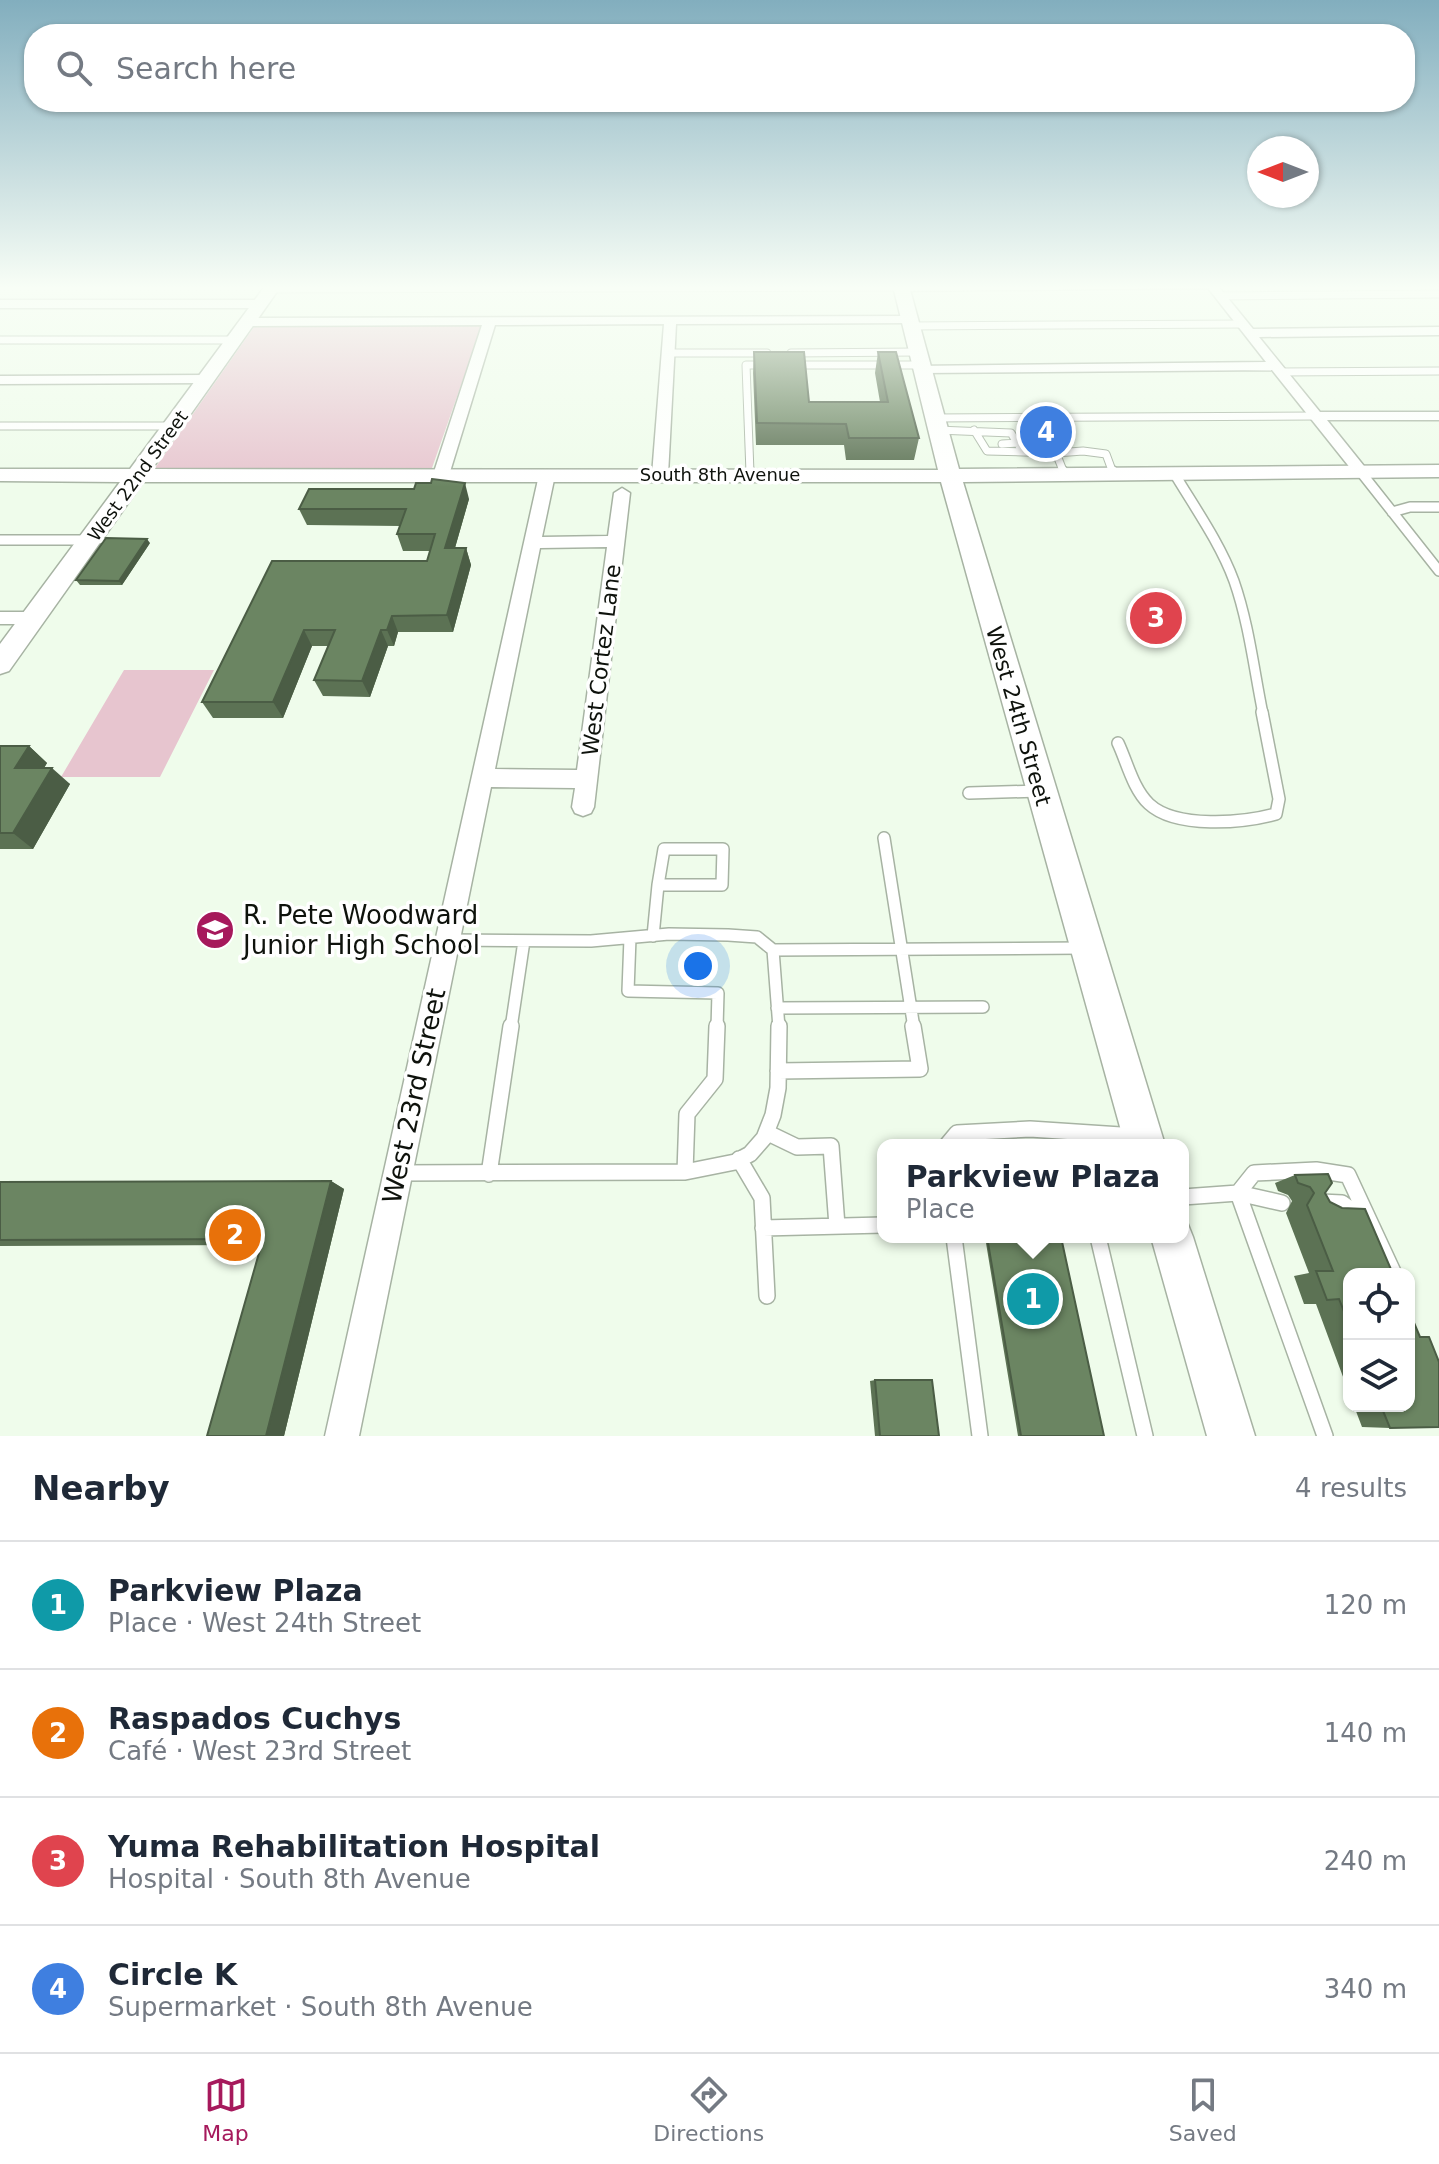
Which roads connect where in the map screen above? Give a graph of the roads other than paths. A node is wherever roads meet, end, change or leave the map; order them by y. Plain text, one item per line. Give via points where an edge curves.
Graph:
1 (225, 353) edge
2 (480, 353) edge
3 (668, 353) edge
4 (853, 353) edge
5 (917, 353) edge
6 (1026, 353) edge
7 (1265, 353) edge
8 (1278, 369) junction
9 (1439, 371) edge
10 (206, 379) junction
11 (0, 380) edge
12 (1315, 416) junction
13 (1439, 416) edge
14 (936, 424) junction
15 (0, 426) edge
16 (175, 426) junction
17 (974, 430) junction
18 (1002, 444) dead end
19 (1022, 448) junction
20 (1056, 453) junction
21 (1360, 471) junction
22 (1439, 471) edge
23 (1174, 473) junction
24 (1114, 474) junction
25 (0, 475) edge
26 (140, 475) junction
27 (441, 475) junction
28 (547, 475) junction
29 (660, 475) junction
30 (750, 475) junction
31 (1065, 475) junction
32 (950, 476) junction
33 (622, 493) dead end
34 (1439, 507) edge
35 (1392, 512) junction
36 (0, 540) edge
37 (92, 540) junction
38 (617, 541) junction
39 (533, 543) junction
40 (1435, 561) edge
41 (1439, 571) edge
42 (0, 618) edge
43 (34, 618) junction
44 (0, 664) edge
45 (1118, 743) dead end
46 (484, 778) junction
47 (586, 779) junction
48 (1041, 791) junction
49 (969, 793) dead end
50 (583, 807) dead end
51 (884, 838) dead end
52 (658, 885) junction
53 (653, 936) junction
54 (630, 938) junction
55 (449, 940) junction
56 (524, 941) junction
57 (1086, 948) junction
58 (901, 949) junction
59 (773, 950) junction
60 (910, 1007) junction
61 (983, 1007) dead end
62 (777, 1008) junction
63 (778, 1071) junction
64 (768, 1133) junction
65 (952, 1139) edge
66 (1075, 1139) edge
67 (1143, 1139) edge
68 (739, 1159) junction
69 (685, 1172) junction
70 (397, 1173) junction
71 (489, 1174) junction
72 (1238, 1193) junction
73 (1189, 1197) edge
74 (1314, 1201) edge
75 (1282, 1203) dead end
76 (877, 1225) edge
77 (837, 1226) junction
78 (763, 1228) junction
79 (955, 1243) edge
80 (1099, 1243) edge
81 (1174, 1243) edge
82 (1385, 1250) junction
83 (1392, 1268) edge
84 (767, 1296) dead end
85 (342, 1436) edge
86 (980, 1436) edge
87 (1145, 1436) edge
88 (1231, 1436) edge
89 (1325, 1436) edge

1 - 10 street, West 22nd Street
2 - 27 street
3 - 29 street
4 - 30 lane via 746,365
5 - 14 street, West 24th Street
6 - 8 street
7 - 8 street
8 - 9 lane
8 - 12 street
10 - 11 street
10 - 16 street, West 22nd Street
12 - 13 street
12 - 14 lane
12 - 21 street
14 - 17 lane
14 - 32 street, West 24th Street
15 - 16 lane
16 - 26 street, West 22nd Street
17 - 19 lane via 1011,433
17 - 19 lane via 992,453
18 - 19 lane
19 - 20 lane
20 - 24 lane via 1106,454
20 - 31 lane
21 - 22 street, South 8th Avenue
21 - 23 street, South 8th Avenue
21 - 35 lane
23 - 24 street, South 8th Avenue
23 - 45 lane via 1216,542 1242,608 1279,799 1276,814 1261,819 1165,816 1149,804
24 - 31 street, South 8th Avenue
25 - 26 street, South 8th Avenue
26 - 27 street, South 8th Avenue
26 - 37 street, West 22nd Street
27 - 28 street, South 8th Avenue
28 - 29 street, South 8th Avenue
28 - 39 street, West 23rd Street
29 - 30 street, South 8th Avenue
30 - 32 street, South 8th Avenue
31 - 32 street, South 8th Avenue
32 - 48 street, West 24th Street
33 - 38 street, West Cortez Lane
34 - 35 lane
35 - 40 lane
36 - 37 lane
37 - 43 street, West 22nd Street
38 - 39 street, West Cortez Lane
38 - 47 street, West Cortez Lane
39 - 46 street, West 23rd Street
40 - 41 lane
42 - 43 street
43 - 44 street, West 22nd Street
46 - 47 street, West Cortez Lane
46 - 55 street, West 23rd Street
47 - 50 street, West Cortez Lane
48 - 49 lane
48 - 57 street, West 24th Street
51 - 58 lane
52 - 52 lane via 664,849 723,849 722,885
52 - 53 lane
53 - 54 lane
53 - 59 lane via 757,937
54 - 56 lane
54 - 69 lane via 628,991 718,993 715,1079 687,1114
55 - 56 lane
55 - 70 street, West 23rd Street
56 - 71 lane
57 - 58 lane
57 - 67 street, West 24th Street
58 - 59 lane
58 - 60 lane
59 - 62 lane
60 - 61 lane
60 - 62 lane
60 - 63 lane via 920,1069
62 - 63 lane
63 - 64 lane
64 - 68 lane
64 - 77 lane via 797,1147 831,1146
65 - 66 lane via 957,1133 1030,1129
68 - 69 lane
68 - 78 lane via 762,1198
69 - 71 lane
70 - 71 lane
70 - 85 street, West 23rd Street
72 - 73 lane
72 - 75 lane
72 - 82 lane via 1254,1173 1316,1170 1348,1175
72 - 89 lane
74 - 82 lane via 1342,1203 1363,1218
76 - 77 lane
77 - 78 lane
78 - 84 lane
79 - 86 lane
80 - 87 lane
81 - 88 street
82 - 83 lane

